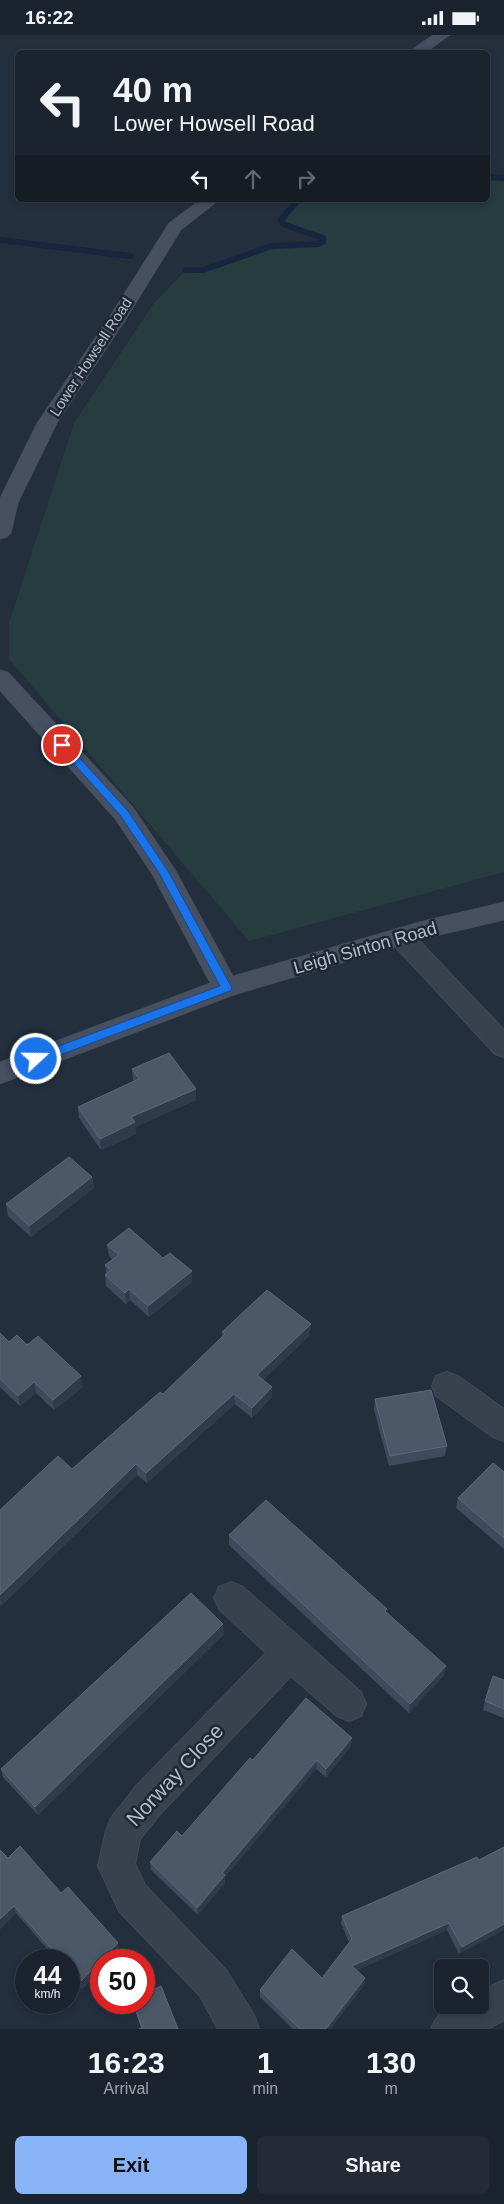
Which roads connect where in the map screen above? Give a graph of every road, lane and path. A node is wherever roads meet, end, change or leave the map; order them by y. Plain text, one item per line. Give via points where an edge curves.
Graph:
1 (442, 35) edge
2 (419, 50) edge
3 (208, 202) edge
4 (0, 533) edge
5 (0, 677) edge
6 (504, 911) edge
7 (401, 937) junction
8 (226, 988) junction
9 (504, 1047) edge
10 (0, 1073) edge
11 (447, 1386) dead end
12 (504, 1427) edge
13 (231, 1598) dead end
14 (290, 1653) junction
15 (349, 1703) dead end
16 (504, 1999) edge
17 (240, 2029) edge
18 (450, 2029) edge

1 - 2 street
3 - 4 street, Lower Howsell Road via 175,227 47,423 8,503
5 - 8 street via 124,813 163,871
6 - 7 street, Leigh Sinton Road
7 - 8 street, Leigh Sinton Road
7 - 9 street
8 - 10 street, Leigh Sinton Road
11 - 12 street
13 - 14 street
14 - 15 street
14 - 17 street, Norway Close via 149,1799 124,1831 116,1866 132,1898 213,1983
16 - 18 street

